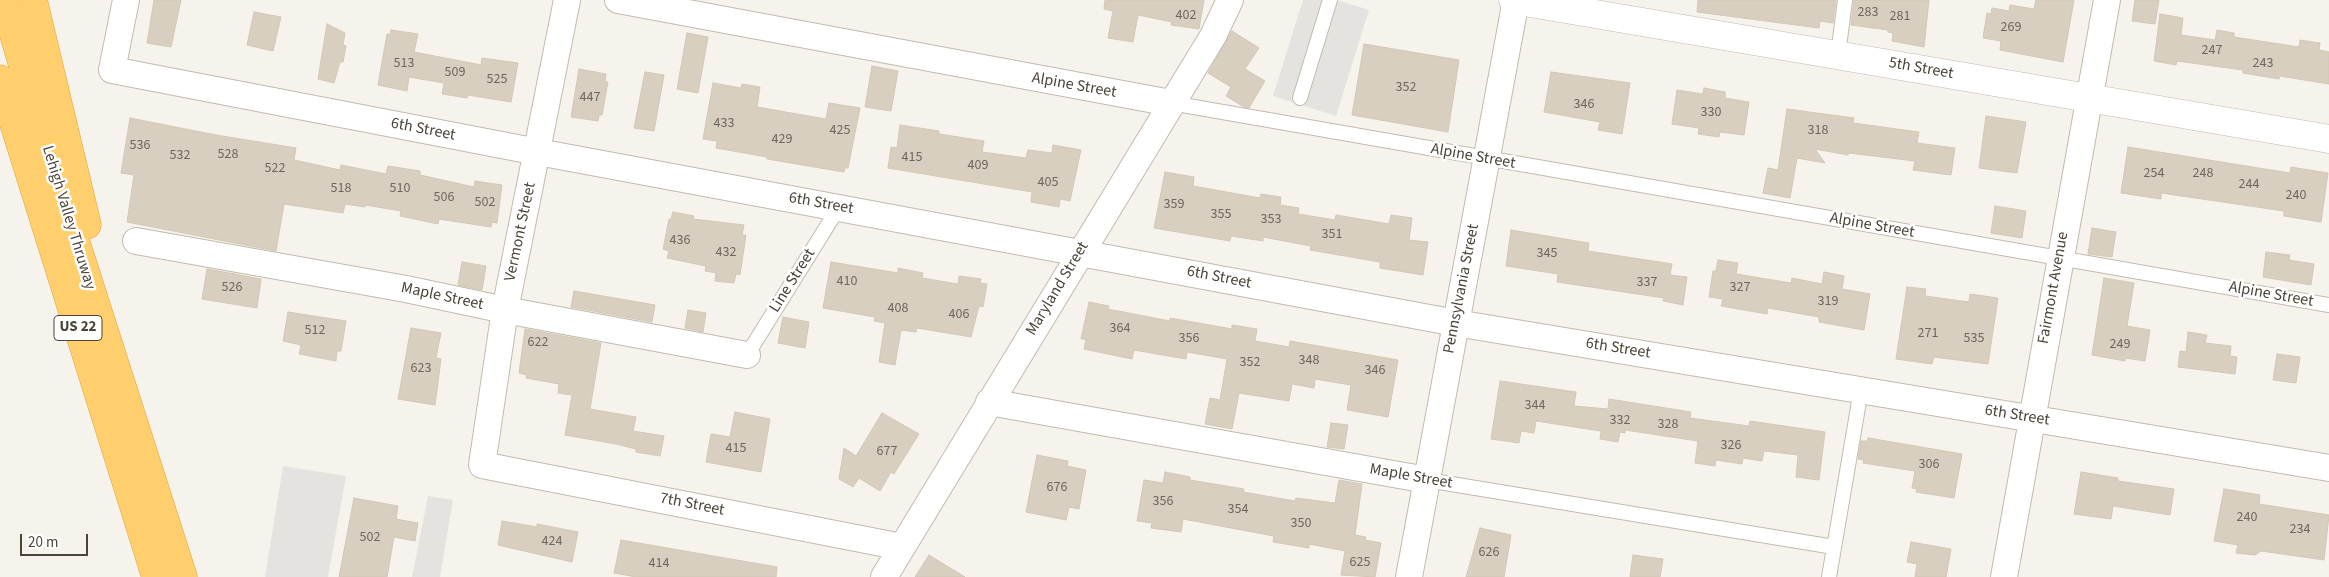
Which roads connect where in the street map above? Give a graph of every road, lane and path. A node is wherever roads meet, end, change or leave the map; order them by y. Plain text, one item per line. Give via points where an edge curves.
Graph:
1 (4, 0) edge
2 (33, 0) edge
3 (126, 0) edge
4 (567, 0) edge
5 (618, 0) edge
6 (1230, 0) edge
7 (1330, 0) edge
8 (1514, 0) edge
9 (1845, 0) edge
10 (2106, 0) edge
11 (1601, 7) edge
12 (1838, 55) junction
13 (0, 79) edge
14 (2089, 97) junction
15 (1300, 98) dead end
16 (1171, 103) junction
17 (2329, 139) edge
18 (538, 152) junction
19 (1486, 159) junction
20 (839, 207) junction
21 (136, 241) dead end
22 (1080, 252) junction
23 (2060, 258) junction
24 (2329, 305) edge
25 (504, 310) junction
26 (1456, 323) junction
27 (747, 356) joint
28 (1861, 390) junction
29 (990, 402) junction
30 (2031, 418) junction
31 (134, 421) junction
32 (482, 465) joint
33 (2329, 468) edge
34 (1427, 480) junction
35 (902, 547) junction
36 (1834, 547) junction
37 (156, 577) edge
38 (183, 577) edge
39 (884, 577) edge
40 (1409, 577) edge
41 (1829, 577) edge
42 (2004, 577) edge

1 - 31 highway, Lehigh Valley Thruway / US 22 via 57,184
2 - 31 highway
3 - 18 street, 6th Street via 112,70
4 - 18 street, Vermont Street
5 - 16 street, Alpine Street
6 - 16 street, Maryland Street via 1213,36
7 - 15 lane
8 - 11 street, 5th Street
8 - 19 street, Pennsylvania Street
9 - 12 lane
10 - 14 street, Fairmont Avenue
11 - 12 street, 5th Street
12 - 14 street, 5th Street
13 - 37 highway, Lehigh Valley Thruway / US 22
14 - 17 street, 5th Street
14 - 23 street, Fairmont Avenue
16 - 19 lane, Alpine Street
16 - 22 street, Maryland Street
18 - 20 street, 6th Street
18 - 25 street, Vermont Street
19 - 23 lane, Alpine Street
19 - 26 street, Pennsylvania Street
20 - 22 street, 6th Street
20 - 27 lane, Line Street
21 - 25 street, Maple Street via 406,289
22 - 26 street, 6th Street
22 - 29 street, Maryland Street
23 - 24 lane, Alpine Street
23 - 30 street, Fairmont Avenue
25 - 27 street, Maple Street
25 - 32 street, Vermont Street
26 - 28 street, 6th Street
26 - 34 street, Pennsylvania Street
28 - 30 street, 6th Street
28 - 36 lane
29 - 34 street, Maple Street
29 - 35 street, Maryland Street
30 - 33 street, 6th Street
30 - 42 street, Fairmont Avenue
31 - 38 highway, Lehigh Valley Thruway / US 22
32 - 35 street, 7th Street
34 - 36 lane, Maple Street
34 - 40 street, Pennsylvania Street
35 - 39 street, Maryland Street
36 - 41 lane

